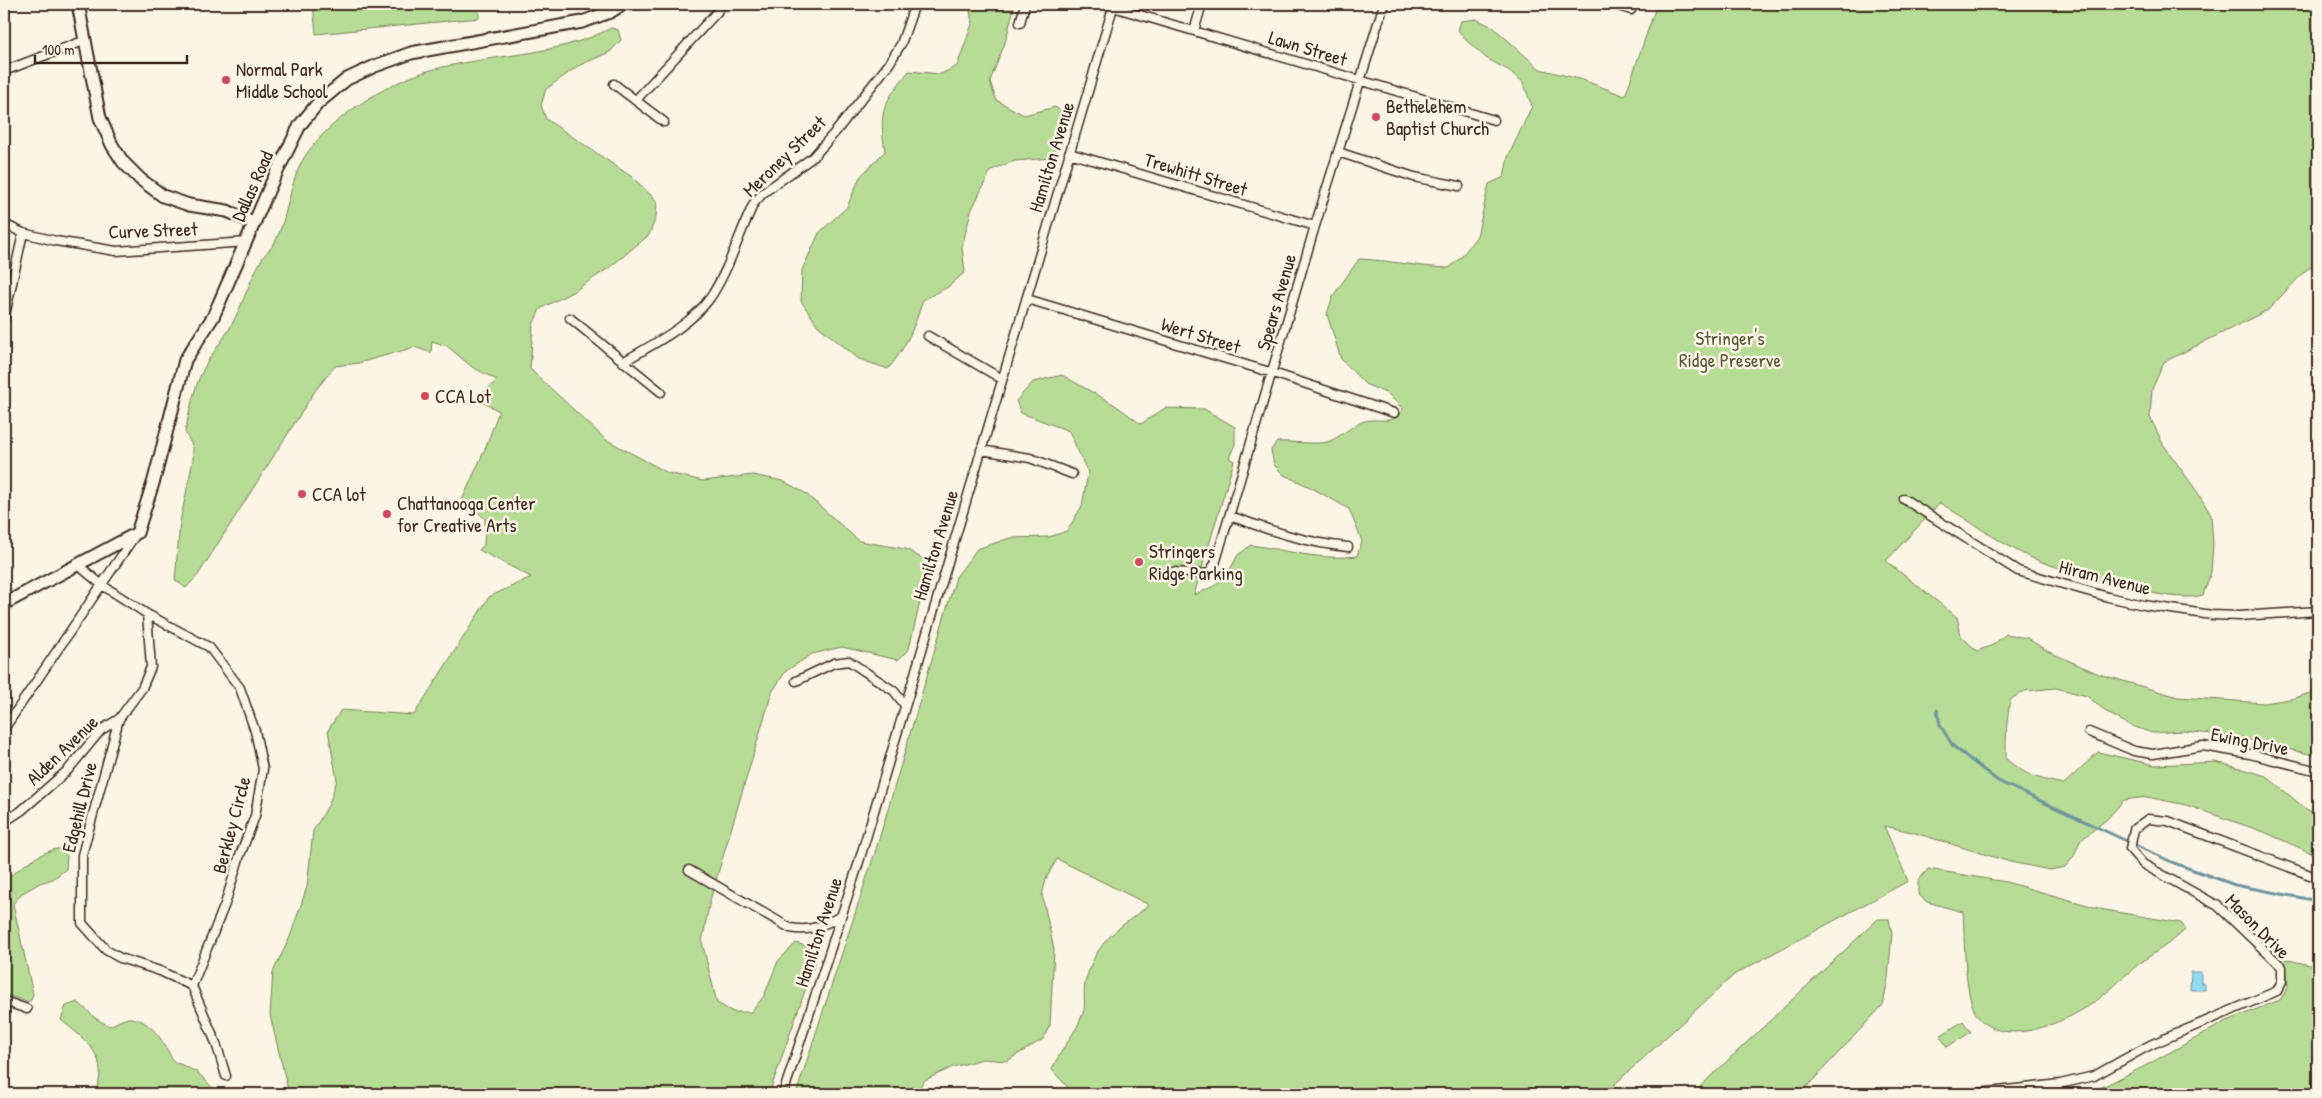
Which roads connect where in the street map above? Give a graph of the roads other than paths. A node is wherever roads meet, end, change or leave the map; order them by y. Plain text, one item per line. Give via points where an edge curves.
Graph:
1 (78, 4) edge
2 (623, 4) edge
3 (722, 4) edge
4 (915, 4) edge
5 (1025, 4) edge
6 (1202, 4) edge
7 (1384, 4) edge
8 (1612, 4) edge
9 (1114, 6) edge
10 (1631, 10) dead end
11 (1020, 23) dead end
12 (1194, 31) junction
13 (86, 40) junction
14 (4, 71) edge
15 (1360, 81) junction
16 (614, 84) dead end
17 (636, 100) junction
18 (1494, 120) dead end
19 (664, 122) dead end
20 (1338, 152) junction
21 (1068, 153) junction
22 (1460, 186) dead end
23 (4, 224) edge
24 (255, 224) junction
25 (1315, 226) junction
26 (24, 233) junction
27 (247, 242) junction
28 (1027, 299) junction
29 (570, 318) dead end
30 (4, 320) edge
31 (928, 336) dead end
32 (623, 362) junction
33 (1273, 373) junction
34 (1002, 380) junction
35 (661, 392) dead end
36 (1394, 413) dead end
37 (981, 450) junction
38 (1072, 474) dead end
39 (1904, 499) dead end
40 (1230, 516) junction
41 (136, 533) junction
42 (1348, 546) dead end
43 (78, 565) junction
44 (1172, 572) dead end
45 (102, 586) junction
46 (4, 604) edge
47 (2318, 612) edge
48 (147, 614) junction
49 (796, 681) dead end
50 (904, 704) junction
51 (119, 719) junction
52 (4, 729) edge
53 (2089, 732) dead end
54 (2318, 771) edge
55 (4, 822) edge
56 (689, 870) dead end
57 (2318, 878) edge
58 (839, 917) junction
59 (192, 986) junction
60 (4, 1001) edge
61 (26, 1009) dead end
62 (226, 1076) dead end
63 (782, 1094) edge
64 (1970, 1094) edge

1 - 13 street
2 - 24 street, Dallas Road via 582,22 411,53 347,79 318,103 300,125
3 - 17 street
4 - 32 street, Meroney Street via 897,51 837,130 813,157 763,193 754,204 710,298 670,334
5 - 11 street
6 - 12 street
7 - 15 street, Spears Avenue
8 - 10 street
9 - 12 street, Lawn Street
9 - 21 street, Hamilton Avenue
12 - 15 street, Lawn Street
13 - 14 street
13 - 24 street via 100,118 123,162 163,196 189,205 227,211
15 - 18 street, Lawn Street
15 - 20 street, Spears Avenue
16 - 17 street
17 - 19 street
20 - 22 street via 1414,177
20 - 25 street, Spears Avenue
21 - 25 street, Trewhitt Street
21 - 28 street, Hamilton Avenue
23 - 26 street, Curve Street
24 - 27 street, Dallas Road
25 - 33 street, Spears Avenue
26 - 27 street, Curve Street via 116,251
26 - 30 street
27 - 41 street, Dallas Road via 214,317 185,360 154,480
28 - 33 street, Wert Street
28 - 34 street, Hamilton Avenue
29 - 32 street
31 - 34 street
32 - 35 street
33 - 36 street, Wert Street
33 - 40 street, Spears Avenue
34 - 37 street, Hamilton Avenue
37 - 38 street via 1030,458
37 - 50 street, Hamilton Avenue
39 - 47 street, Hiram Avenue via 2018,571 2108,597 2212,615
40 - 42 street via 1296,538
40 - 44 street, Spears Avenue via 1215,564 1208,574
41 - 43 street
41 - 45 street, Dallas Road
43 - 45 street, Berkley Circle
43 - 46 street
45 - 48 street, Berkley Circle
45 - 52 street, Dallas Road
48 - 51 street via 151,668 142,688
48 - 59 street, Berkley Circle via 209,647 240,688 255,731 263,769 255,816
49 - 50 street via 834,663 849,661 894,691
50 - 58 street, Hamilton Avenue via 858,865
51 - 55 street, Alden Avenue via 101,730 68,770
51 - 59 street, Edgehill Drive via 82,855 82,924 106,950 120,958
53 - 54 street, Ewing Drive via 2134,751 2153,754 2203,746
56 - 58 street via 790,928 816,929
57 - 64 street, Mason Drive via 2168,821 2148,819 2134,829 2130,849 2143,864 2218,906 2275,960 2282,967 2282,981 2277,990 2150,1046 2094,1076 2060,1084
58 - 63 street, Hamilton Avenue
59 - 62 street
60 - 61 street

